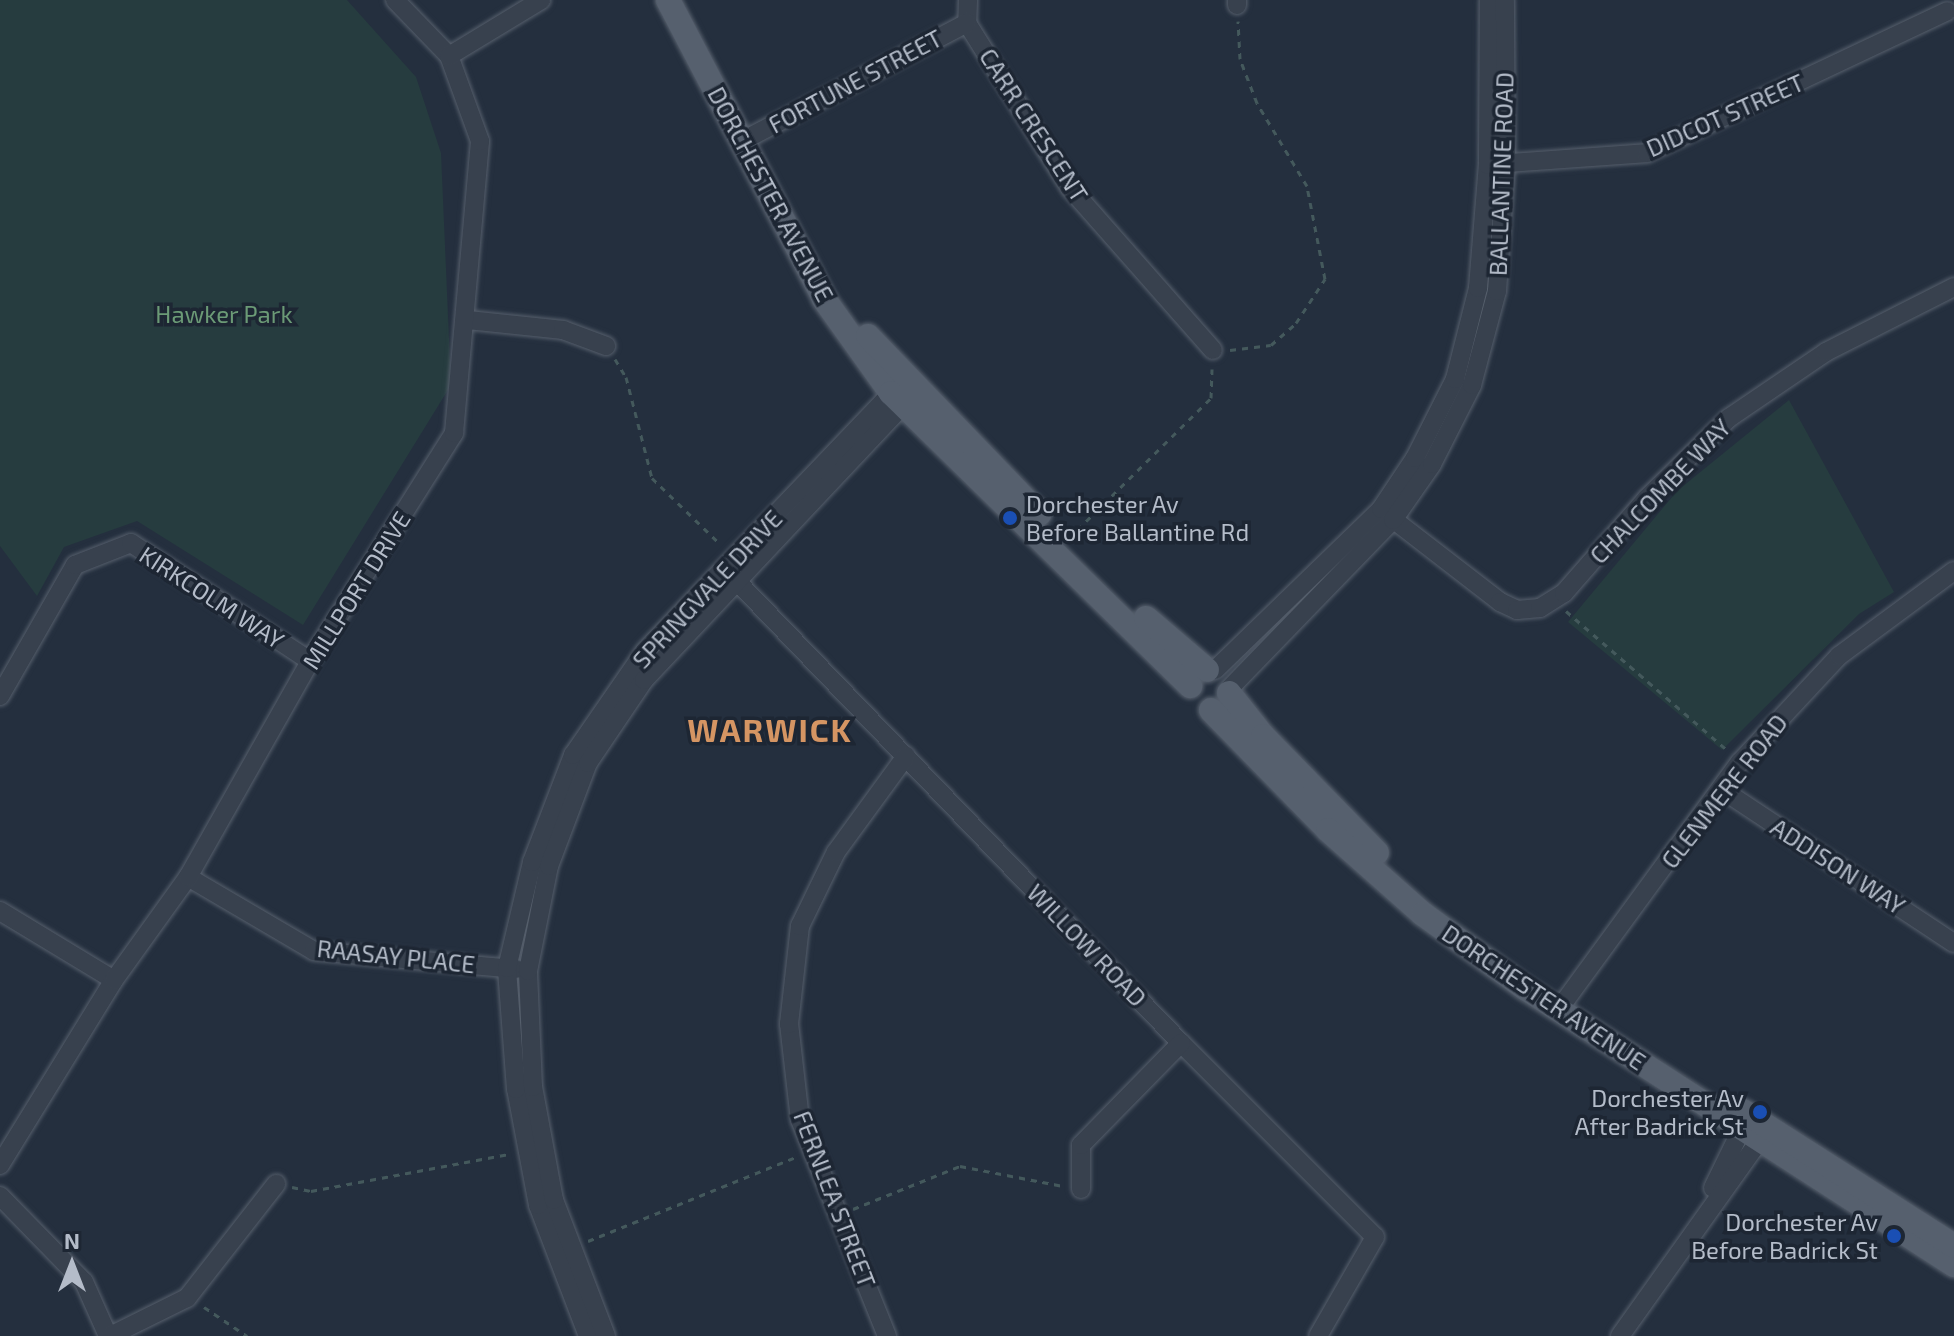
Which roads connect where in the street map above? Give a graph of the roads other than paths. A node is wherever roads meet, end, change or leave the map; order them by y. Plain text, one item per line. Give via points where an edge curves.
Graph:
1 (395, 0) edge
2 (541, 0) edge
3 (668, 0) edge
4 (687, 0) edge
5 (968, 0) edge
6 (1489, 0) edge
7 (1505, 0) edge
8 (1948, 13) edge
9 (967, 23) junction
10 (449, 56) junction
11 (750, 136) junction
12 (1497, 164) junction
13 (1954, 287) edge
14 (468, 320) junction
15 (606, 346) road end
16 (1213, 350) road end
17 (904, 392) junction
18 (1387, 514) junction
19 (731, 569) junction
20 (1954, 571) edge
21 (310, 661) junction
22 (1214, 681) junction
23 (0, 696) edge
24 (906, 756) junction
25 (1721, 789) junction
26 (188, 877) junction
27 (0, 911) edge
28 (1954, 943) edge
29 (507, 968) junction
30 (528, 971) junction
31 (114, 980) junction
32 (1564, 1003) junction
33 (1181, 1043) junction
34 (1755, 1128) junction
35 (0, 1165) edge
36 (276, 1184) road end
37 (1081, 1189) road end
38 (0, 1196) edge
39 (1954, 1246) edge
40 (1954, 1265) edge
41 (109, 1336) edge
42 (588, 1336) edge
43 (606, 1336) edge
44 (887, 1336) edge
45 (1318, 1336) edge
46 (1620, 1336) edge

1 - 10 street
2 - 10 street
3 - 11 main road, DORCHESTER AVENUE
4 - 11 main road, DORCHESTER AVENUE
5 - 9 street, CARR CRESCENT
6 - 12 street, BALLANTINE ROAD
7 - 12 street, BALLANTINE ROAD
8 - 12 street, DIDCOT STREET via 1647,153
9 - 11 street, FORTUNE STREET
9 - 16 street, CARR CRESCENT via 1070,188
10 - 14 street, MILLPORT DRIVE via 480,141
11 - 17 main road, DORCHESTER AVENUE via 824,299
12 - 18 street, BALLANTINE ROAD via 1497,291 1486,343 1453,425
13 - 18 street, CHALCOMBE WAY via 1826,352 1729,418 1554,601 1527,610 1500,602
14 - 15 street via 563,330
14 - 21 street, MILLPORT DRIVE via 454,433
17 - 19 street, SPRINGVALE DRIVE
17 - 22 main road, DORCHESTER AVENUE
17 - 22 main road, DORCHESTER AVENUE
18 - 22 street, BALLANTINE ROAD
19 - 24 street, WILLOW ROAD
19 - 29 street, SPRINGVALE DRIVE via 645,651 573,755 532,862
19 - 30 street, SPRINGVALE DRIVE via 588,763 549,866
20 - 25 street, GLENMERE ROAD via 1839,656
21 - 23 street, KIRKCOLM WAY via 131,543 75,565
21 - 26 street, MILLPORT DRIVE
22 - 32 main road, DORCHESTER AVENUE via 1388,863
22 - 32 main road, DORCHESTER AVENUE via 1225,703 1211,710 1328,830 1423,914
24 - 33 street, WILLOW ROAD
24 - 44 street, FERNLEA STREET via 836,852 800,926 789,1024 800,1120
25 - 28 street, ADDISON WAY
25 - 32 street, GLENMERE ROAD
26 - 29 street, RAASAY PLACE via 314,951
26 - 31 street, MILLPORT DRIVE
27 - 31 street
29 - 30 street, RAASAY PLACE
29 - 42 street, SPRINGVALE DRIVE via 526,1151 546,1229
30 - 43 street, SPRINGVALE DRIVE via 533,1087 546,1167 570,1248
31 - 35 street, MILLPORT DRIVE
32 - 34 main road, DORCHESTER AVENUE
33 - 37 street via 1081,1145
33 - 45 street, WILLOW ROAD via 1375,1237
34 - 39 main road, DORCHESTER AVENUE
34 - 40 main road, DORCHESTER AVENUE
34 - 46 street
36 - 41 street via 187,1298
38 - 41 street via 84,1282

